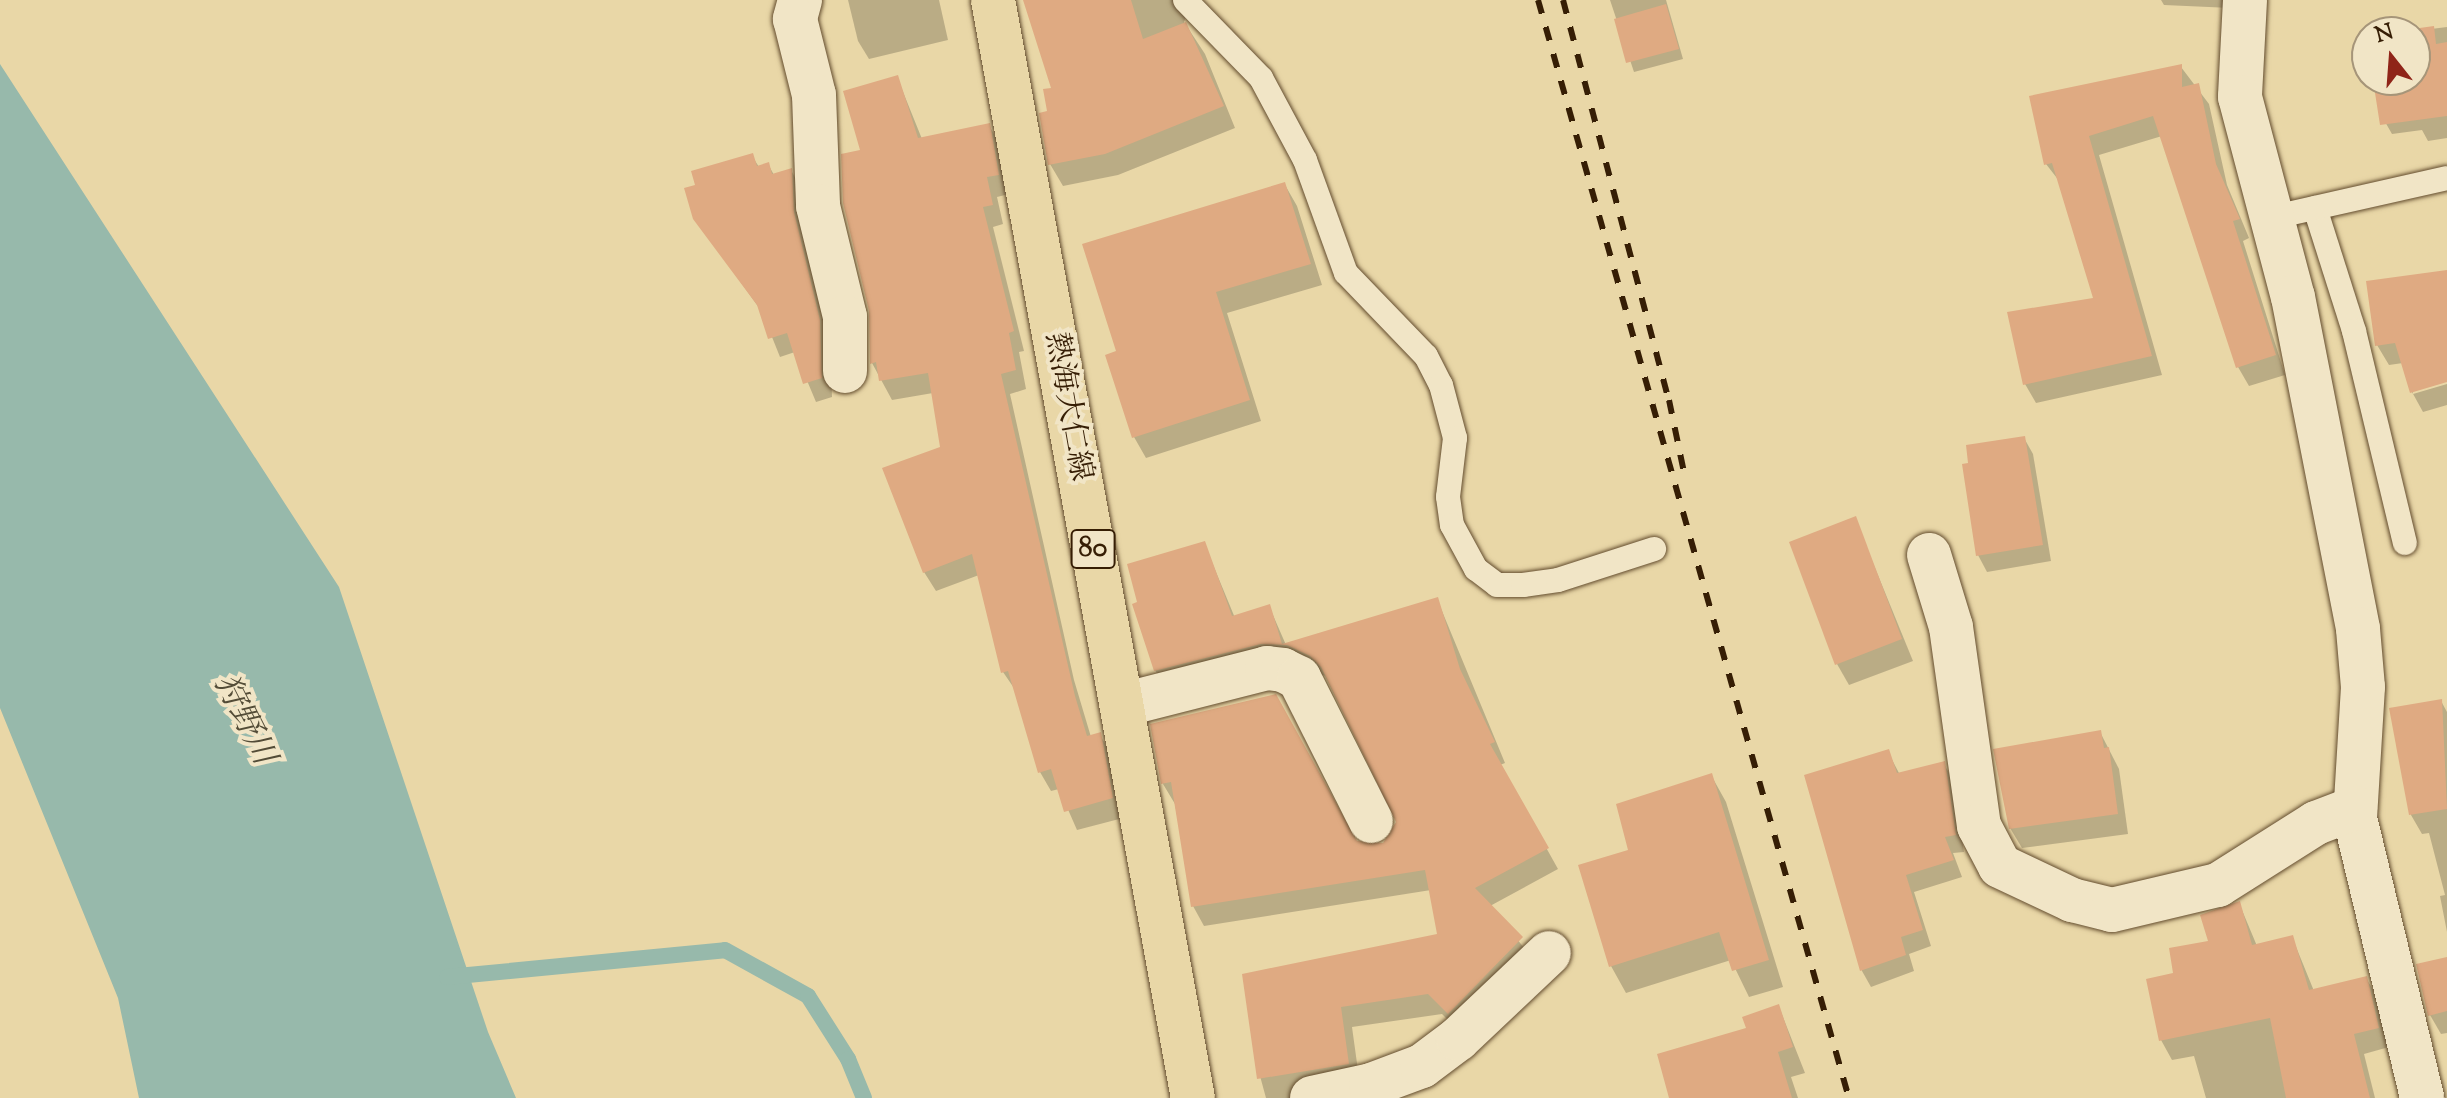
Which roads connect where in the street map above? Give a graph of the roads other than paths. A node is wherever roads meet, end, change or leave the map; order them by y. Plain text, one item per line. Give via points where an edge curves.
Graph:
1 (800, 0) edge
2 (993, 0) edge
3 (1185, 0) edge
4 (2245, 0) edge
5 (2447, 178) edge
6 (2315, 208) junction
7 (2270, 218) junction
8 (845, 371) dead end
9 (2405, 543) dead end
10 (1654, 549) dead end
11 (1929, 555) dead end
12 (1122, 705) junction
13 (2355, 808) junction
14 (1371, 821) dead end
15 (1549, 953) dead end
16 (1193, 1098) edge
17 (1312, 1098) edge
18 (2422, 1098) edge

1 - 8 street via 795,19 814,95 818,206 845,317
2 - 12 main road, 熱海大仁線 / 80
3 - 10 lane via 1261,78 1305,160 1346,273 1426,356 1441,385 1455,438 1448,497 1452,525 1476,569 1497,585 1523,585 1558,580
4 - 7 street via 2240,97
5 - 6 lane
6 - 7 lane
6 - 9 lane via 2359,346
7 - 13 street via 2293,297 2358,629 2363,687
11 - 13 street via 1951,627 1979,826 2000,866 2059,894 2112,910 2218,885 2316,823
12 - 14 street via 1267,668 1283,670 1299,678
12 - 16 main road, 熱海大仁線 / 80
13 - 18 street
15 - 17 street via 1422,1066

